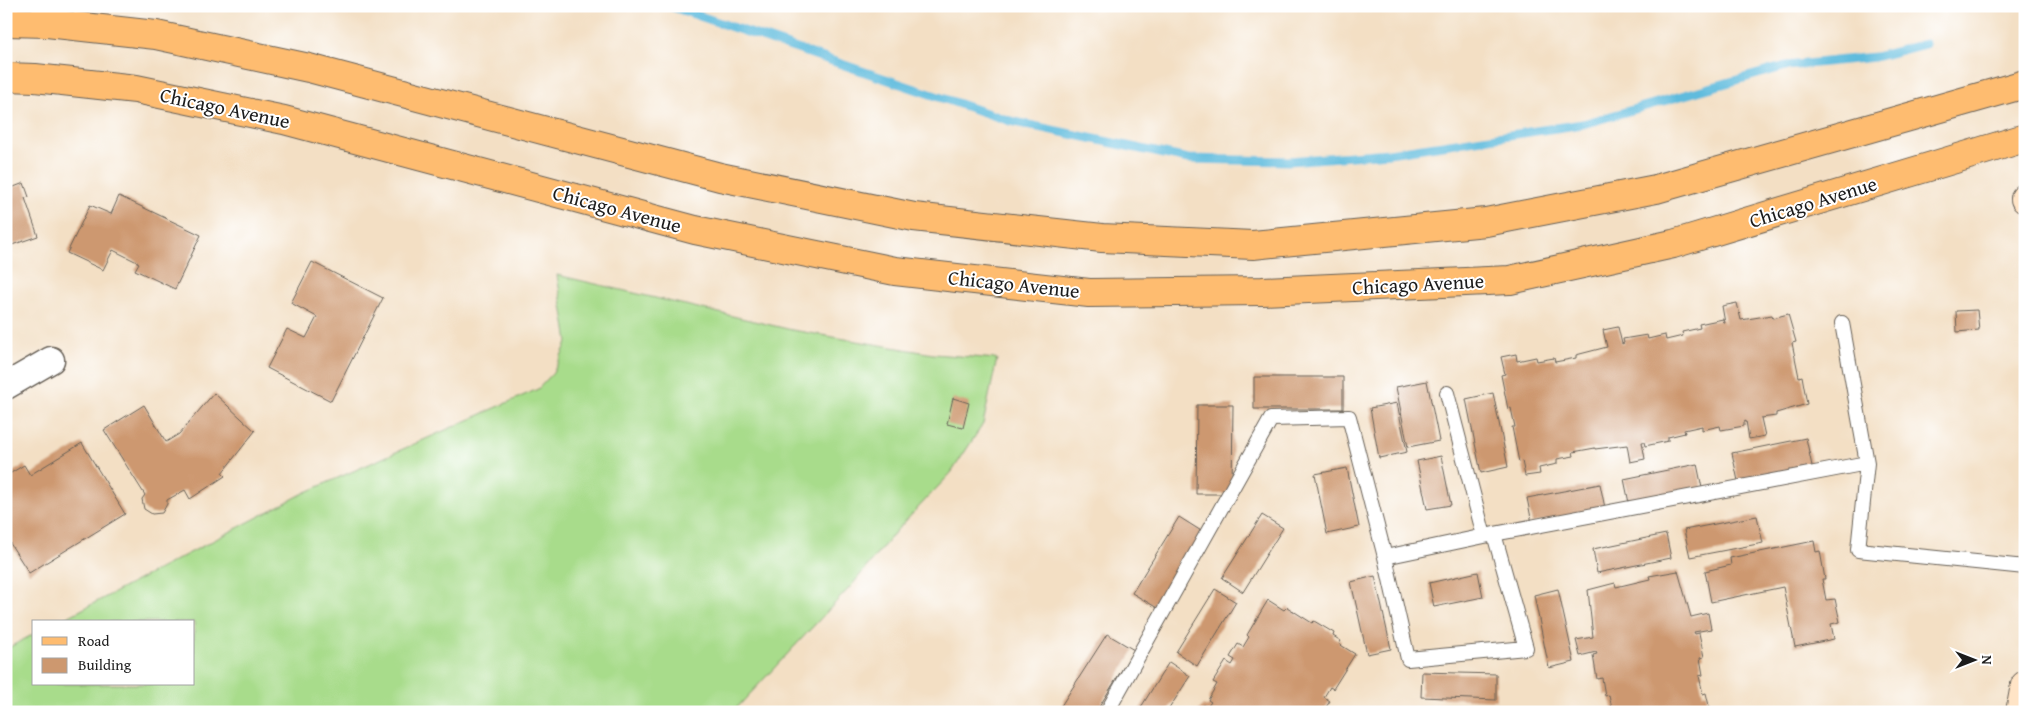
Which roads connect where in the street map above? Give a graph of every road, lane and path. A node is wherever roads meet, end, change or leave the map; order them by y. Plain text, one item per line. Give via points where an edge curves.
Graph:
1 (6, 22) edge
2 (6, 77) edge
3 (2025, 84) edge
4 (2025, 138) edge
5 (1842, 323) dead end
6 (51, 360) dead end
7 (6, 386) edge
8 (1447, 394) dead end
9 (1867, 463) junction
10 (1489, 535) junction
11 (1385, 557) junction
12 (2025, 567) edge
13 (2025, 685) edge
14 (1107, 712) edge
15 (2020, 712) edge

1 - 3 main road via 47,23 156,35 309,68 720,177 914,217 1102,238 1253,245 1486,222 1656,189
2 - 4 main road, Chicago Avenue via 136,89 284,120 695,230 895,271 1090,292 1262,291 1510,280 1673,244
5 - 9 lane
6 - 7 street
8 - 10 lane
9 - 10 lane
9 - 12 lane via 1858,550
10 - 11 lane
10 - 11 lane via 1526,648 1408,659
11 - 14 lane via 1349,417 1271,419
13 - 15 main road

